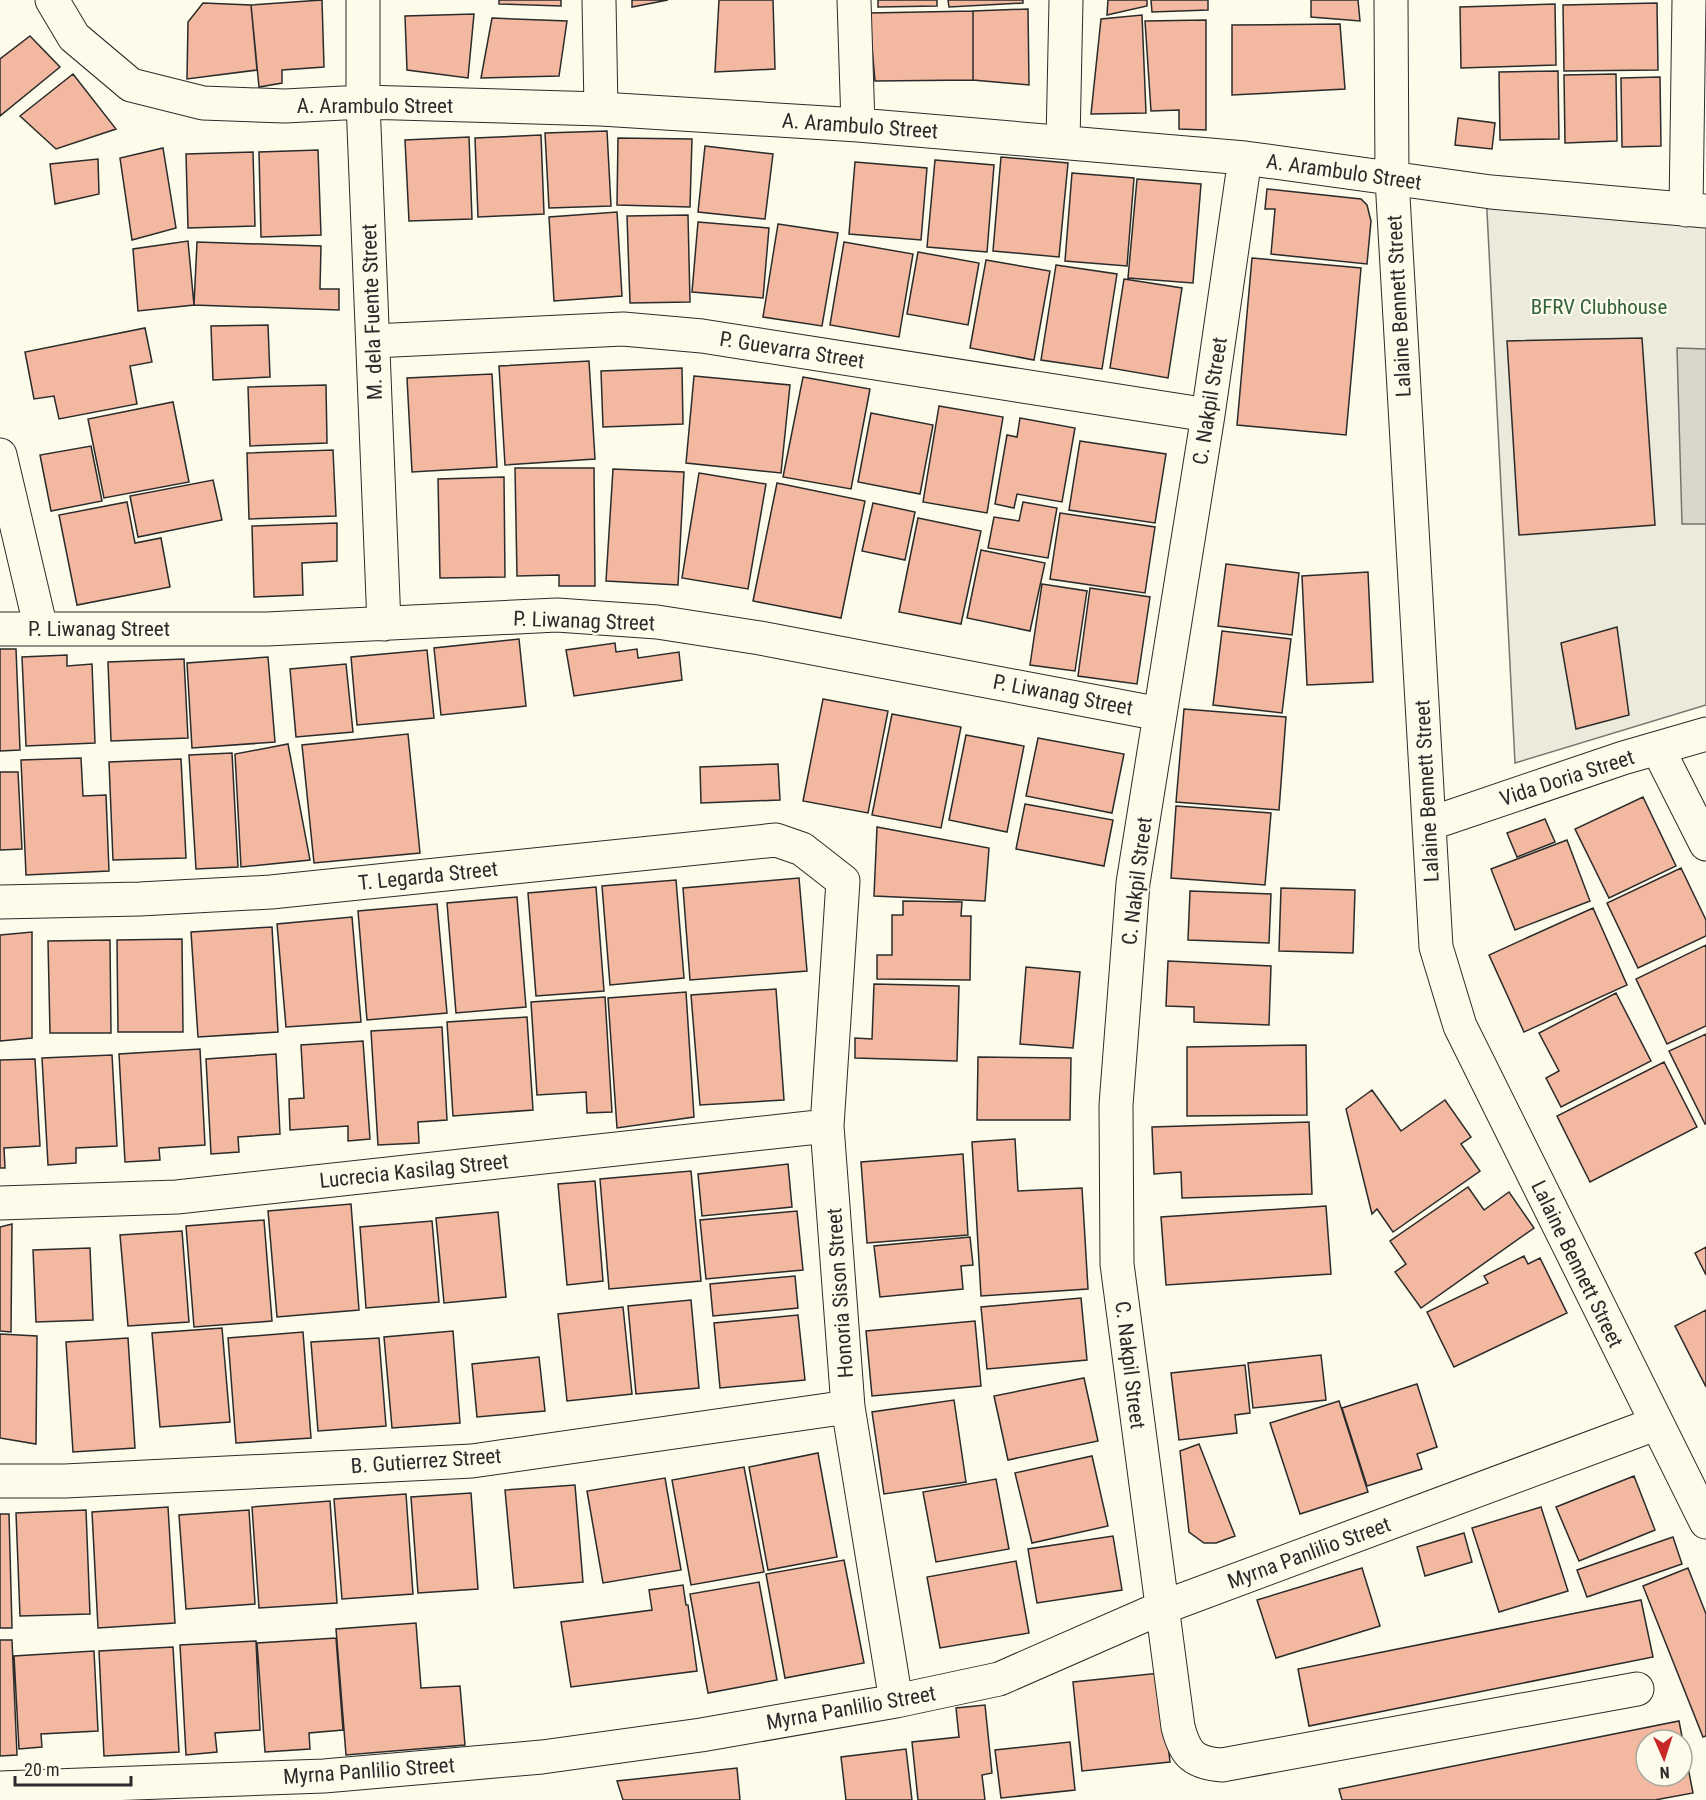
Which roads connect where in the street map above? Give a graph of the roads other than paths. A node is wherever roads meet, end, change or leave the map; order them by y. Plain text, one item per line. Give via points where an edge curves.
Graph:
1 (52, 0) edge
2 (363, 0) edge
3 (599, 0) edge
4 (854, 0) edge
5 (1066, 0) edge
6 (1391, 0) edge
7 (1689, 0) edge
8 (363, 102) junction
9 (601, 109) junction
10 (858, 125) junction
11 (1063, 141) junction
12 (1245, 158) junction
13 (1392, 179) junction
14 (1696, 210) edge
15 (374, 341) junction
16 (1208, 416) junction
17 (0, 455) edge
18 (384, 624) junction
19 (0, 629) edge
20 (42, 629) junction
21 (1160, 714) junction
22 (1706, 734) edge
23 (1658, 749) junction
24 (1429, 824) junction
25 (1706, 844) edge
26 (843, 881) joint
27 (0, 902) edge
28 (827, 1126) junction
29 (0, 1203) edge
30 (848, 1407) junction
31 (1655, 1424) junction
32 (0, 1481) edge
33 (1706, 1522) edge
34 (1161, 1608) junction
35 (1637, 1689) dead end
36 (896, 1701) junction
37 (0, 1788) edge

1 - 8 street, A. Arambulo Street via 74,37 131,85 203,103 285,106
2 - 8 street, M. dela Fuente Street
3 - 9 street
4 - 10 street
5 - 11 street
6 - 13 street, Lalaine Bennett Street
7 - 14 street
8 - 9 street, A. Arambulo Street
8 - 15 street, M. dela Fuente Street
9 - 10 street, A. Arambulo Street
10 - 11 street, A. Arambulo Street
11 - 12 street, A. Arambulo Street
12 - 13 street, A. Arambulo Street
12 - 16 street, C. Nakpil Street
13 - 14 street, A. Arambulo Street
13 - 24 street, Lalaine Bennett Street
15 - 16 street, P. Guevarra Street via 623,329 702,336
15 - 18 street, M. dela Fuente Street
16 - 21 street, C. Nakpil Street
17 - 20 street
18 - 20 street, P. Liwanag Street via 267,629
18 - 21 street, P. Liwanag Street via 557,615 657,622
19 - 20 street, P. Liwanag Street
21 - 34 street, C. Nakpil Street via 1134,884 1116,1116 1117,1264
22 - 23 street, Vida Doria Street
23 - 24 street, Vida Doria Street
23 - 25 street
24 - 31 street, Lalaine Bennett Street via 1436,947 1460,1026
26 - 27 street, T. Legarda Street via 802,849 776,840 271,892 140,900
26 - 28 street, Honoria Sison Street
28 - 29 street, Lucrecia Kasilag Street via 177,1197
28 - 30 street, Honoria Sison Street
30 - 32 street, B. Gutierrez Street via 472,1461
30 - 36 street, Honoria Sison Street
31 - 33 street, Lalaine Bennett Street
31 - 34 street, Myrna Panlilio Street
34 - 35 street, C. Nakpil Street via 1182,1744 1192,1757 1206,1763 1222,1765
34 - 36 street, Myrna Panlilio Street via 999,1679
36 - 37 street, Myrna Panlilio Street via 701,1735 542,1757 324,1776

